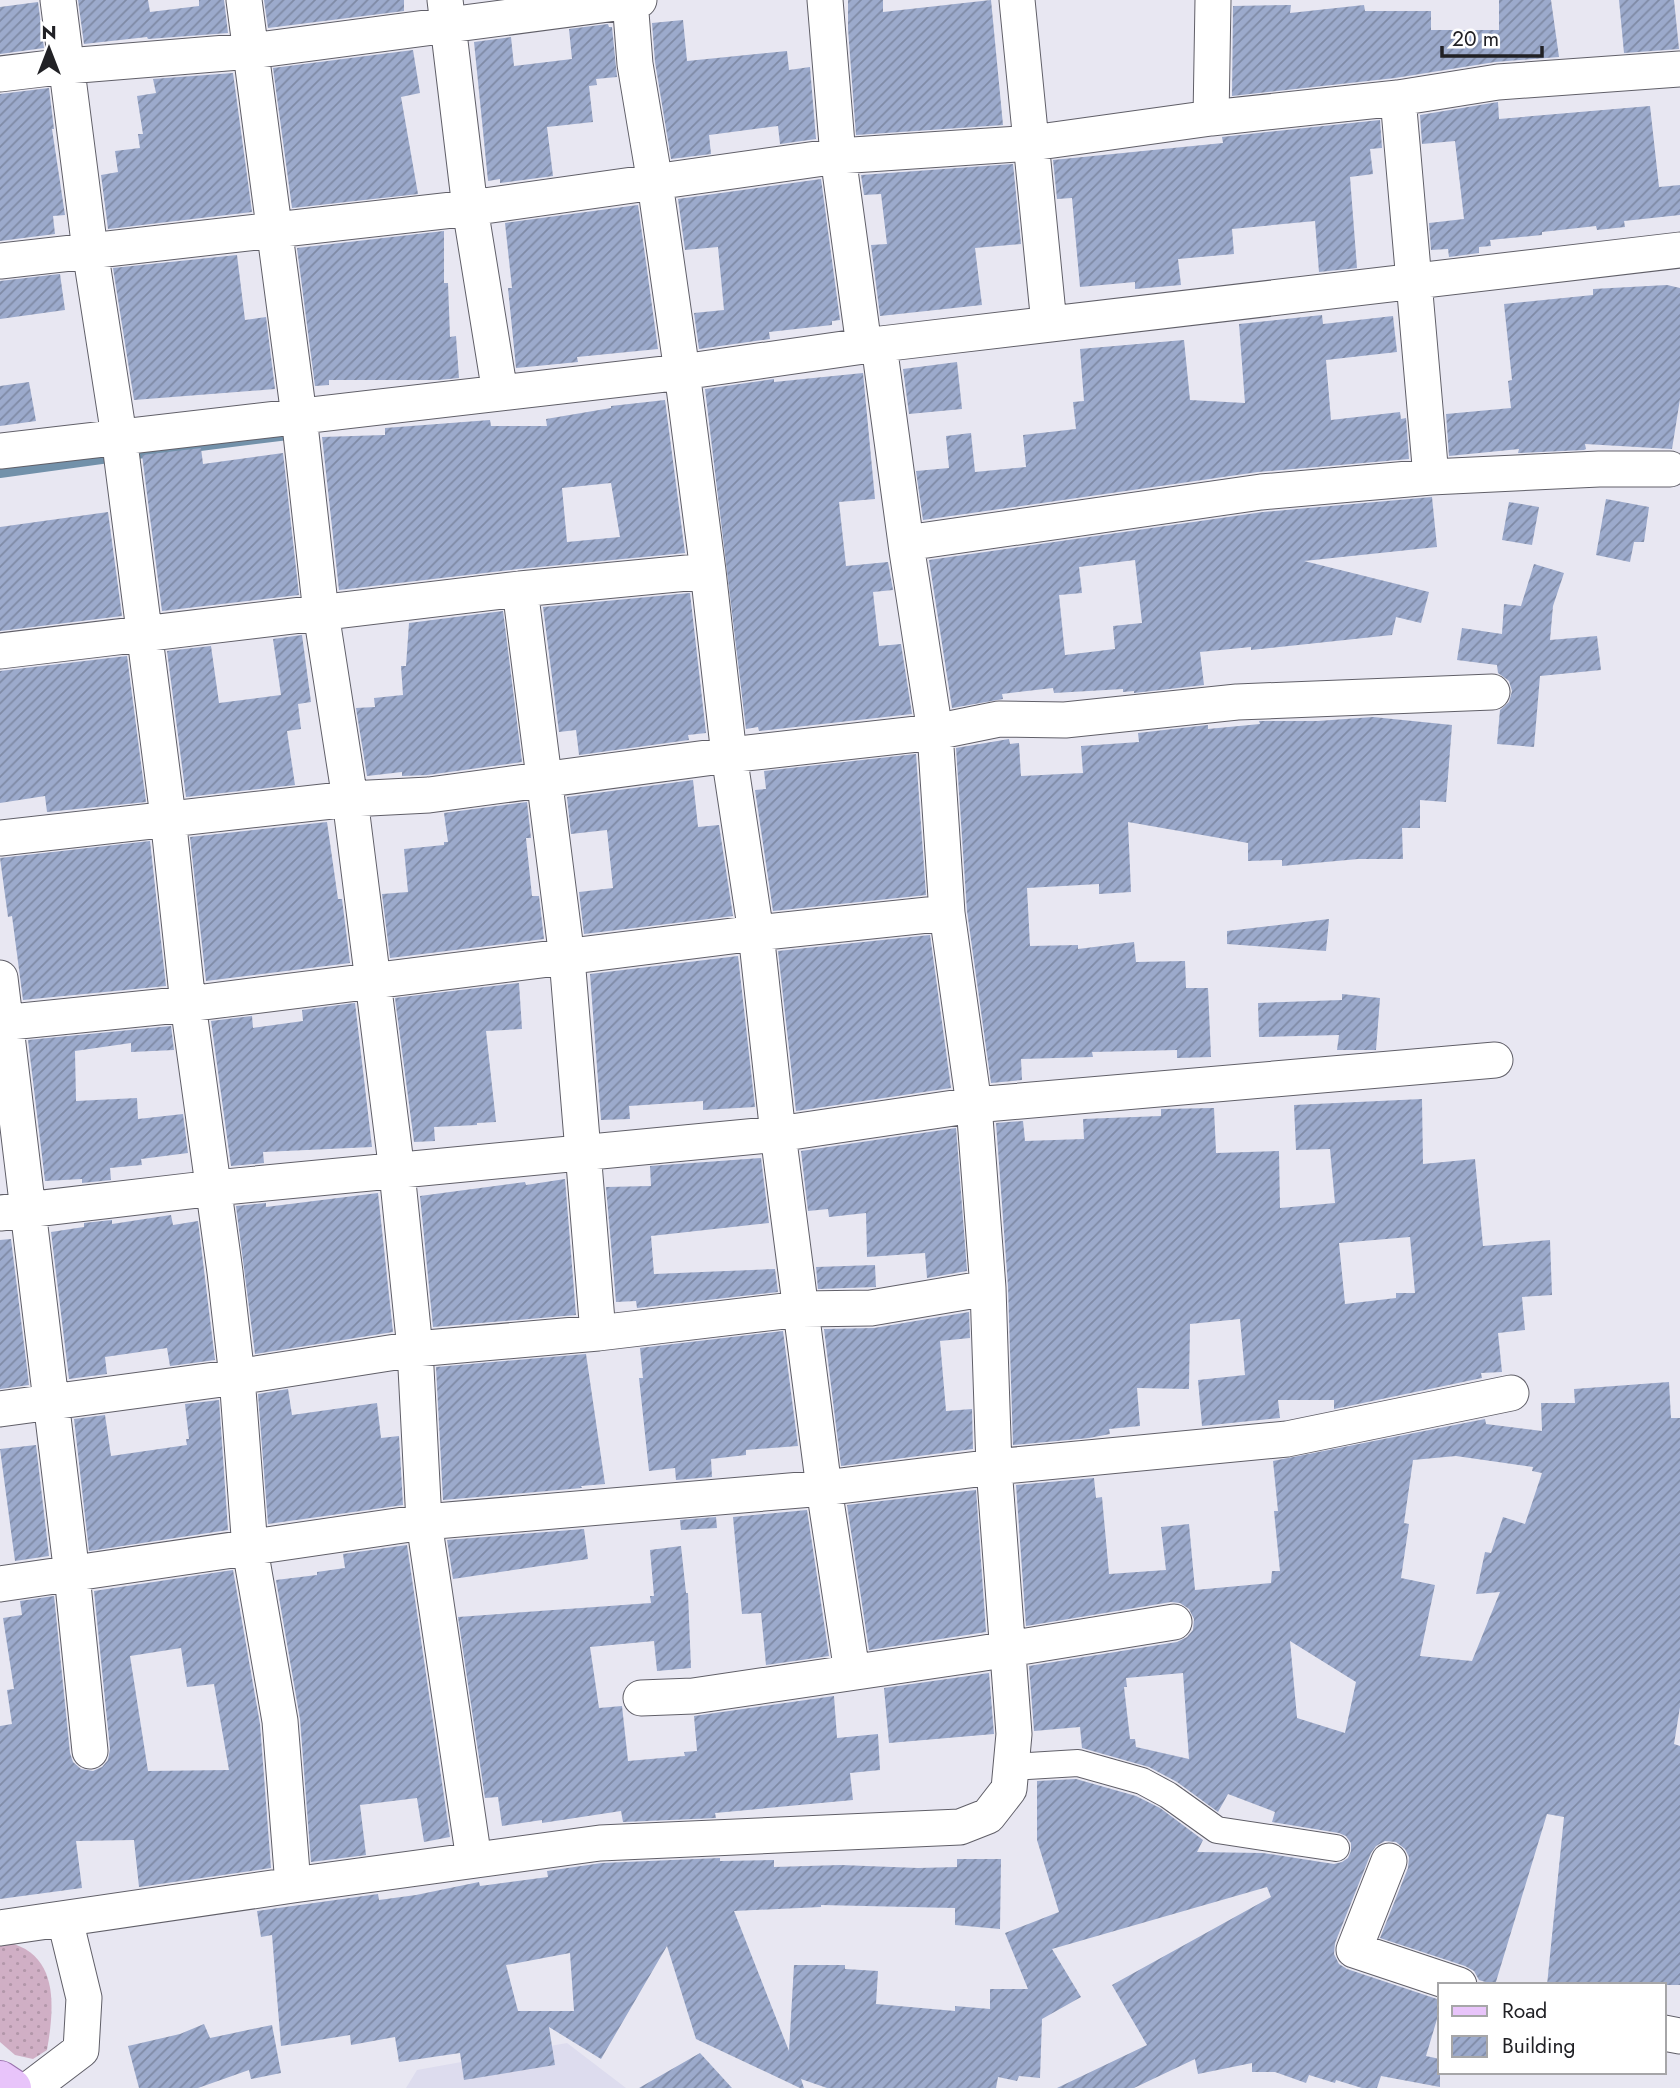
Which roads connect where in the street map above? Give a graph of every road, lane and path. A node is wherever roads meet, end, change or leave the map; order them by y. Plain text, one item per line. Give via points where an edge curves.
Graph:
1 (58, 0) edge
2 (244, 0) edge
3 (630, 0) edge
4 (639, 0) edge
5 (825, 0) edge
6 (1017, 0) edge
7 (1213, 0) edge
8 (447, 12) edge
9 (251, 51) junction
10 (67, 66) junction
11 (1680, 69) edge
12 (0, 74) edge
13 (1398, 98) junction
14 (1211, 118) junction
15 (1032, 143) junction
16 (838, 156) junction
17 (655, 183) junction
18 (470, 208) junction
19 (275, 231) junction
20 (90, 250) junction
21 (1680, 250) edge
22 (0, 261) edge
23 (1413, 281) junction
24 (1049, 324) junction
25 (872, 346) junction
26 (682, 372) junction
27 (500, 393) junction
28 (299, 416) junction
29 (119, 436) junction
30 (0, 451) edge
31 (1670, 469) dead end
32 (1431, 477) junction
33 (906, 543) junction
34 (708, 571) junction
35 (520, 589) junction
36 (321, 613) junction
37 (143, 633) junction
38 (0, 651) edge
39 (1492, 692) dead end
40 (934, 732) junction
41 (729, 755) junction
42 (544, 779) junction
43 (350, 799) junction
44 (168, 817) junction
45 (0, 838) edge
46 (947, 913) junction
47 (756, 933) junction
48 (567, 958) junction
49 (0, 978) edge
50 (371, 980) junction
51 (188, 1004) junction
52 (3, 1022) edge
53 (1495, 1060) dead end
54 (974, 1105) junction
55 (778, 1134) junction
56 (584, 1153) junction
57 (397, 1172) junction
58 (214, 1188) junction
59 (14, 1211) edge
60 (988, 1289) junction
61 (802, 1309) junction
62 (598, 1333) junction
63 (415, 1349) junction
64 (237, 1377) junction
65 (1511, 1393) dead end
66 (49, 1402) junction
67 (0, 1409) edge
68 (994, 1467) junction
69 (824, 1488) junction
70 (424, 1522) junction
71 (250, 1549) junction
72 (72, 1575) junction
73 (0, 1584) edge
74 (1174, 1622) dead end
75 (1006, 1648) junction
76 (852, 1672) junction
77 (641, 1698) dead end
78 (90, 1751) dead end
79 (1011, 1767) junction
80 (1336, 1848) dead end
81 (474, 1860) junction
82 (1389, 1861) dead end
83 (293, 1885) junction
84 (65, 1920) junction
85 (0, 1928) edge
86 (1453, 1983) edge
87 (0, 2080) edge
88 (12, 2088) edge
89 (31, 2088) edge

1 - 10 street
2 - 9 street
3 - 4 street
3 - 8 street
3 - 17 street via 635,64
5 - 16 street
6 - 15 street
7 - 14 street
8 - 9 street
8 - 18 street
9 - 10 street
9 - 19 street
10 - 12 street
10 - 20 street
11 - 13 street via 1497,82
13 - 14 street
13 - 23 street
14 - 15 street
15 - 16 street
15 - 24 street
16 - 17 street
16 - 25 street
17 - 18 street
17 - 26 street
18 - 19 street
18 - 27 street
19 - 20 street
19 - 28 street
20 - 22 street
20 - 29 street
21 - 23 street
23 - 24 street
23 - 32 street
24 - 25 street
25 - 26 street
25 - 33 street
26 - 27 street
26 - 34 street
27 - 28 street
28 - 29 street
28 - 36 street
29 - 30 street
29 - 37 street
31 - 32 street
32 - 33 street via 1261,492
33 - 40 street
34 - 35 street
34 - 41 street
35 - 36 street
35 - 42 street
36 - 37 street
36 - 43 street
37 - 38 street
37 - 44 street
39 - 40 street via 1237,702 1065,720 999,719
40 - 41 street
40 - 46 street
41 - 42 street
41 - 47 street
42 - 43 street via 429,795
42 - 48 street
43 - 44 street
43 - 50 street
44 - 45 street
44 - 51 street
46 - 47 street
46 - 54 street
47 - 48 street
47 - 55 street
48 - 50 street
48 - 56 street
49 - 52 street
50 - 51 street
50 - 57 street
51 - 52 street
51 - 58 street
52 - 59 street
53 - 54 street
54 - 55 street
54 - 60 street
55 - 56 street
55 - 61 street
56 - 57 street
56 - 62 street
57 - 58 street
57 - 63 street
58 - 59 street
58 - 64 street
59 - 66 street
60 - 61 street via 870,1308
60 - 68 street
61 - 62 street
61 - 69 street
62 - 63 street
63 - 64 street
63 - 70 street
64 - 66 street
64 - 71 street
65 - 68 street via 1287,1439
66 - 67 street
66 - 72 street
68 - 69 street
68 - 75 street
69 - 70 street
69 - 76 street
70 - 71 street
70 - 81 street
71 - 72 street
71 - 83 street via 280,1721
72 - 73 street
72 - 78 street
74 - 75 street
75 - 76 street
75 - 79 street via 1014,1734
76 - 77 street via 693,1696
79 - 80 street via 1078,1763 1142,1781 1217,1830
79 - 81 street via 1009,1789 988,1816 960,1827 600,1843
81 - 83 street
82 - 86 street via 1354,1950
83 - 84 street
84 - 85 street
84 - 89 street via 84,1998 81,2050
87 - 88 main road

